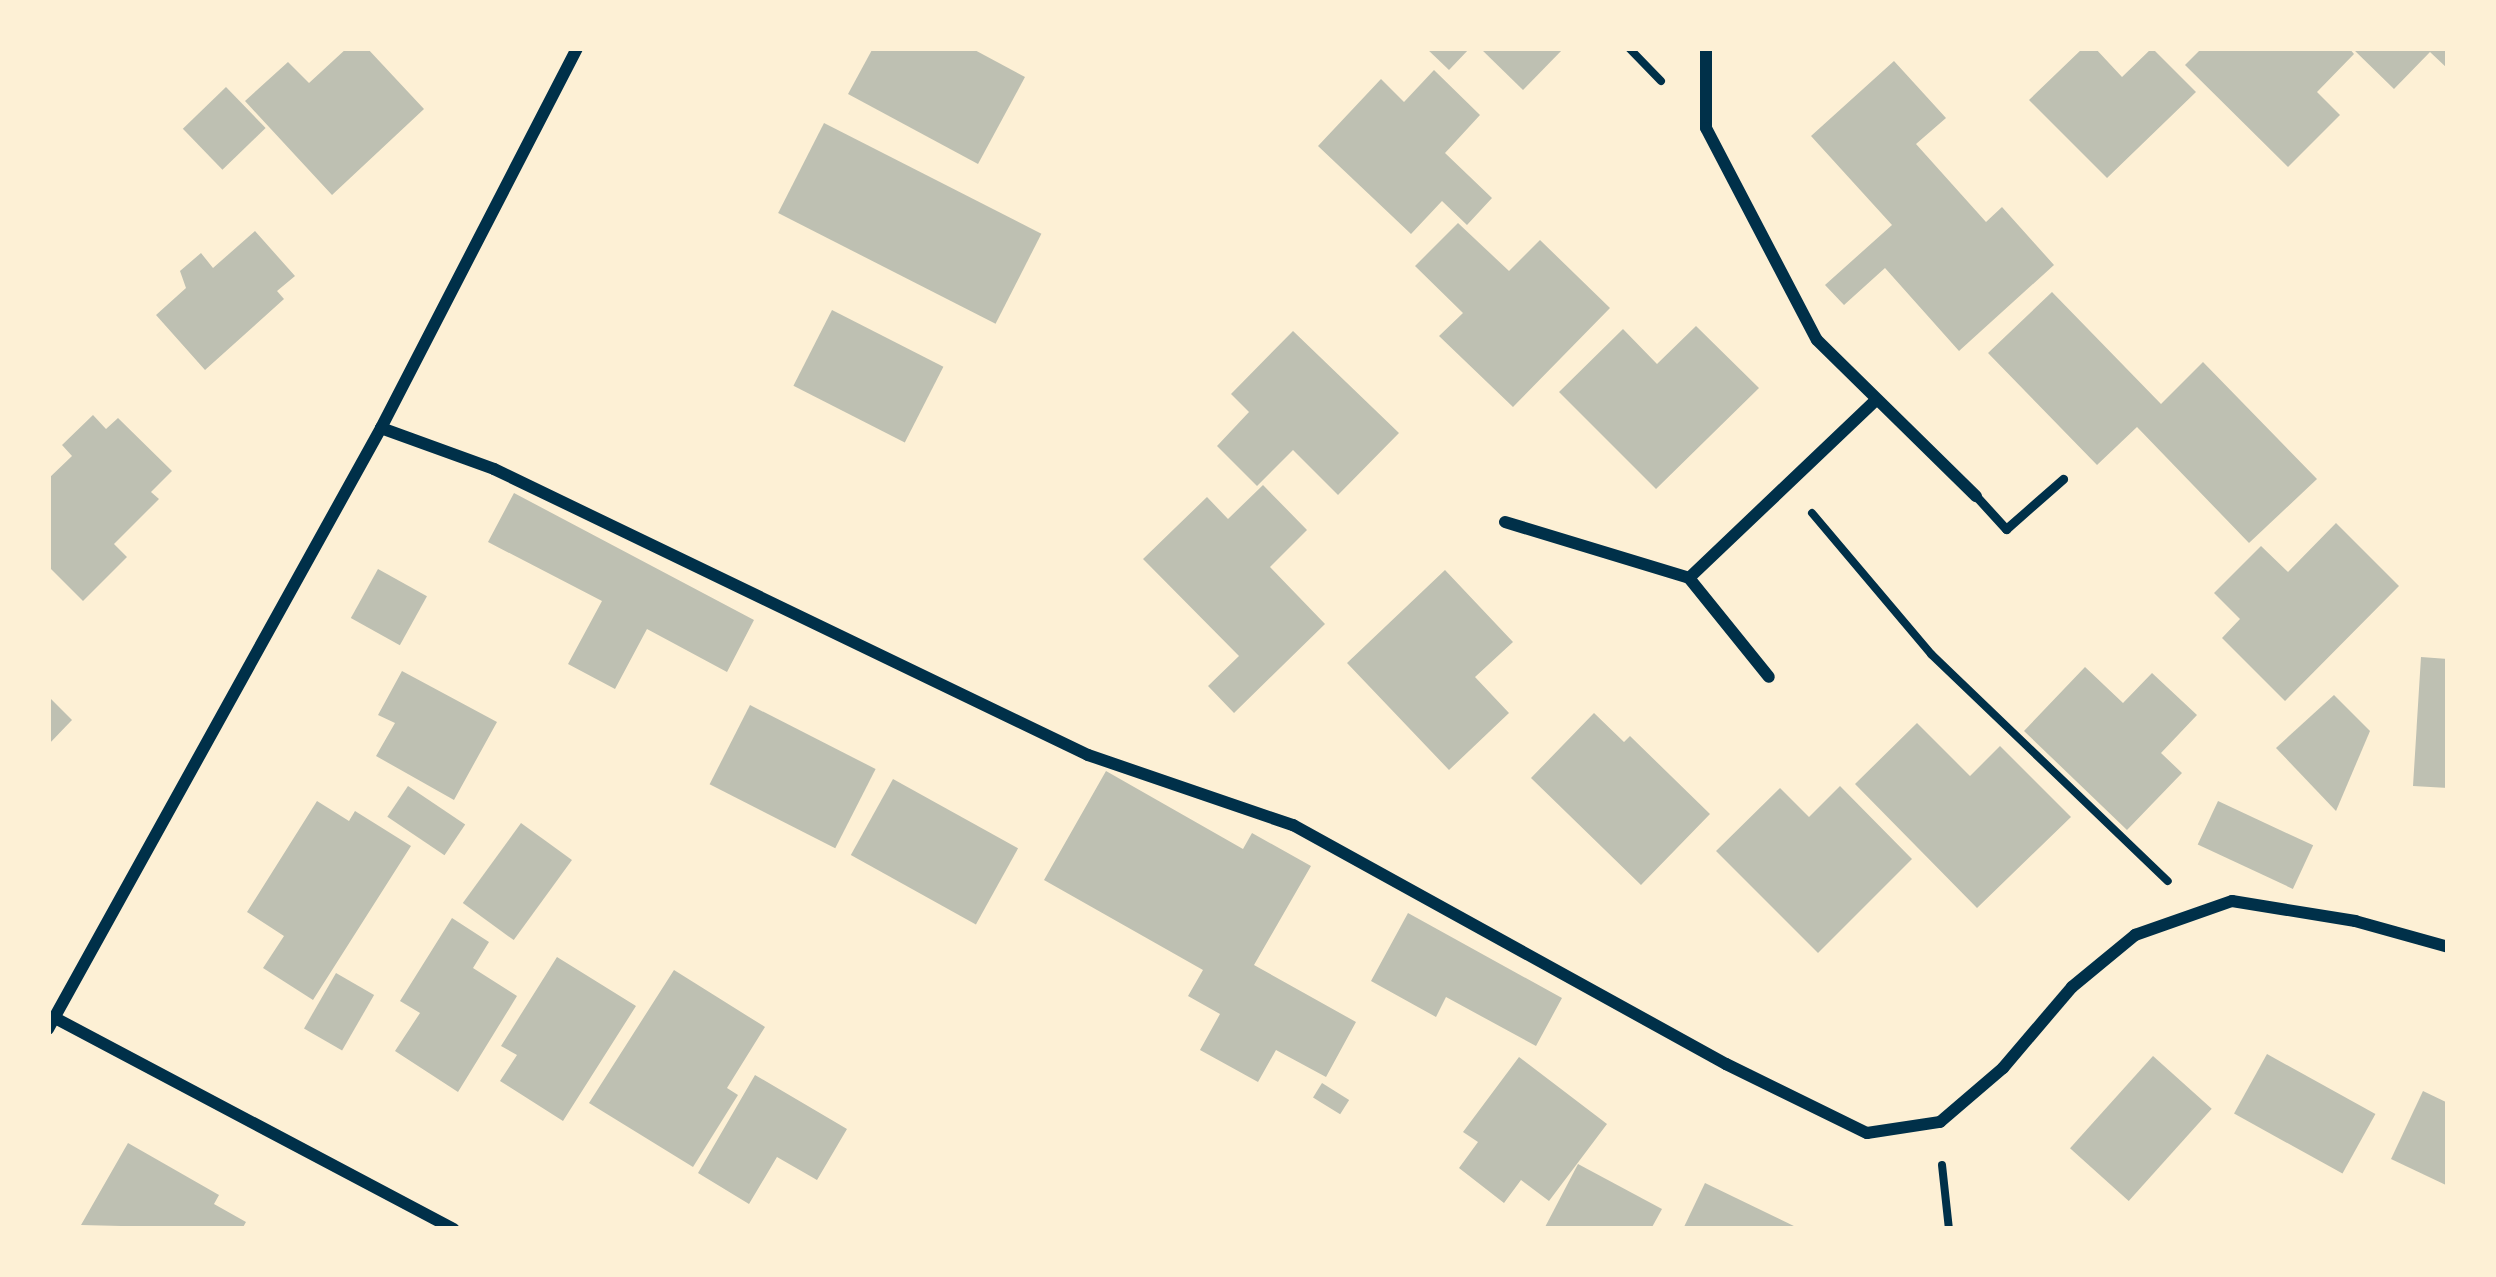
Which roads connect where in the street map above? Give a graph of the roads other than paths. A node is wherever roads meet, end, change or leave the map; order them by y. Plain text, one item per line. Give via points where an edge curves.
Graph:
1 (577, 48) edge
2 (1706, 48) edge
3 (1876, 400) junction
4 (381, 428) junction
5 (2063, 478) dead end
6 (1976, 496) joint
7 (1505, 521) dead end
8 (1689, 578) junction
9 (1769, 677) dead end
10 (2448, 947) edge
11 (52, 1024) edge
12 (454, 1229) edge

1 - 4 street
2 - 3 street via 1706,128 1817,340
3 - 6 street
3 - 8 street
4 - 10 street via 494,469 1088,755 1293,825 1726,1064 1867,1132 1940,1122 2003,1068 2072,987 2135,935 2232,902 2355,920
4 - 11 street
5 - 6 lane via 2006,529
7 - 8 street
8 - 9 street
11 - 12 street

